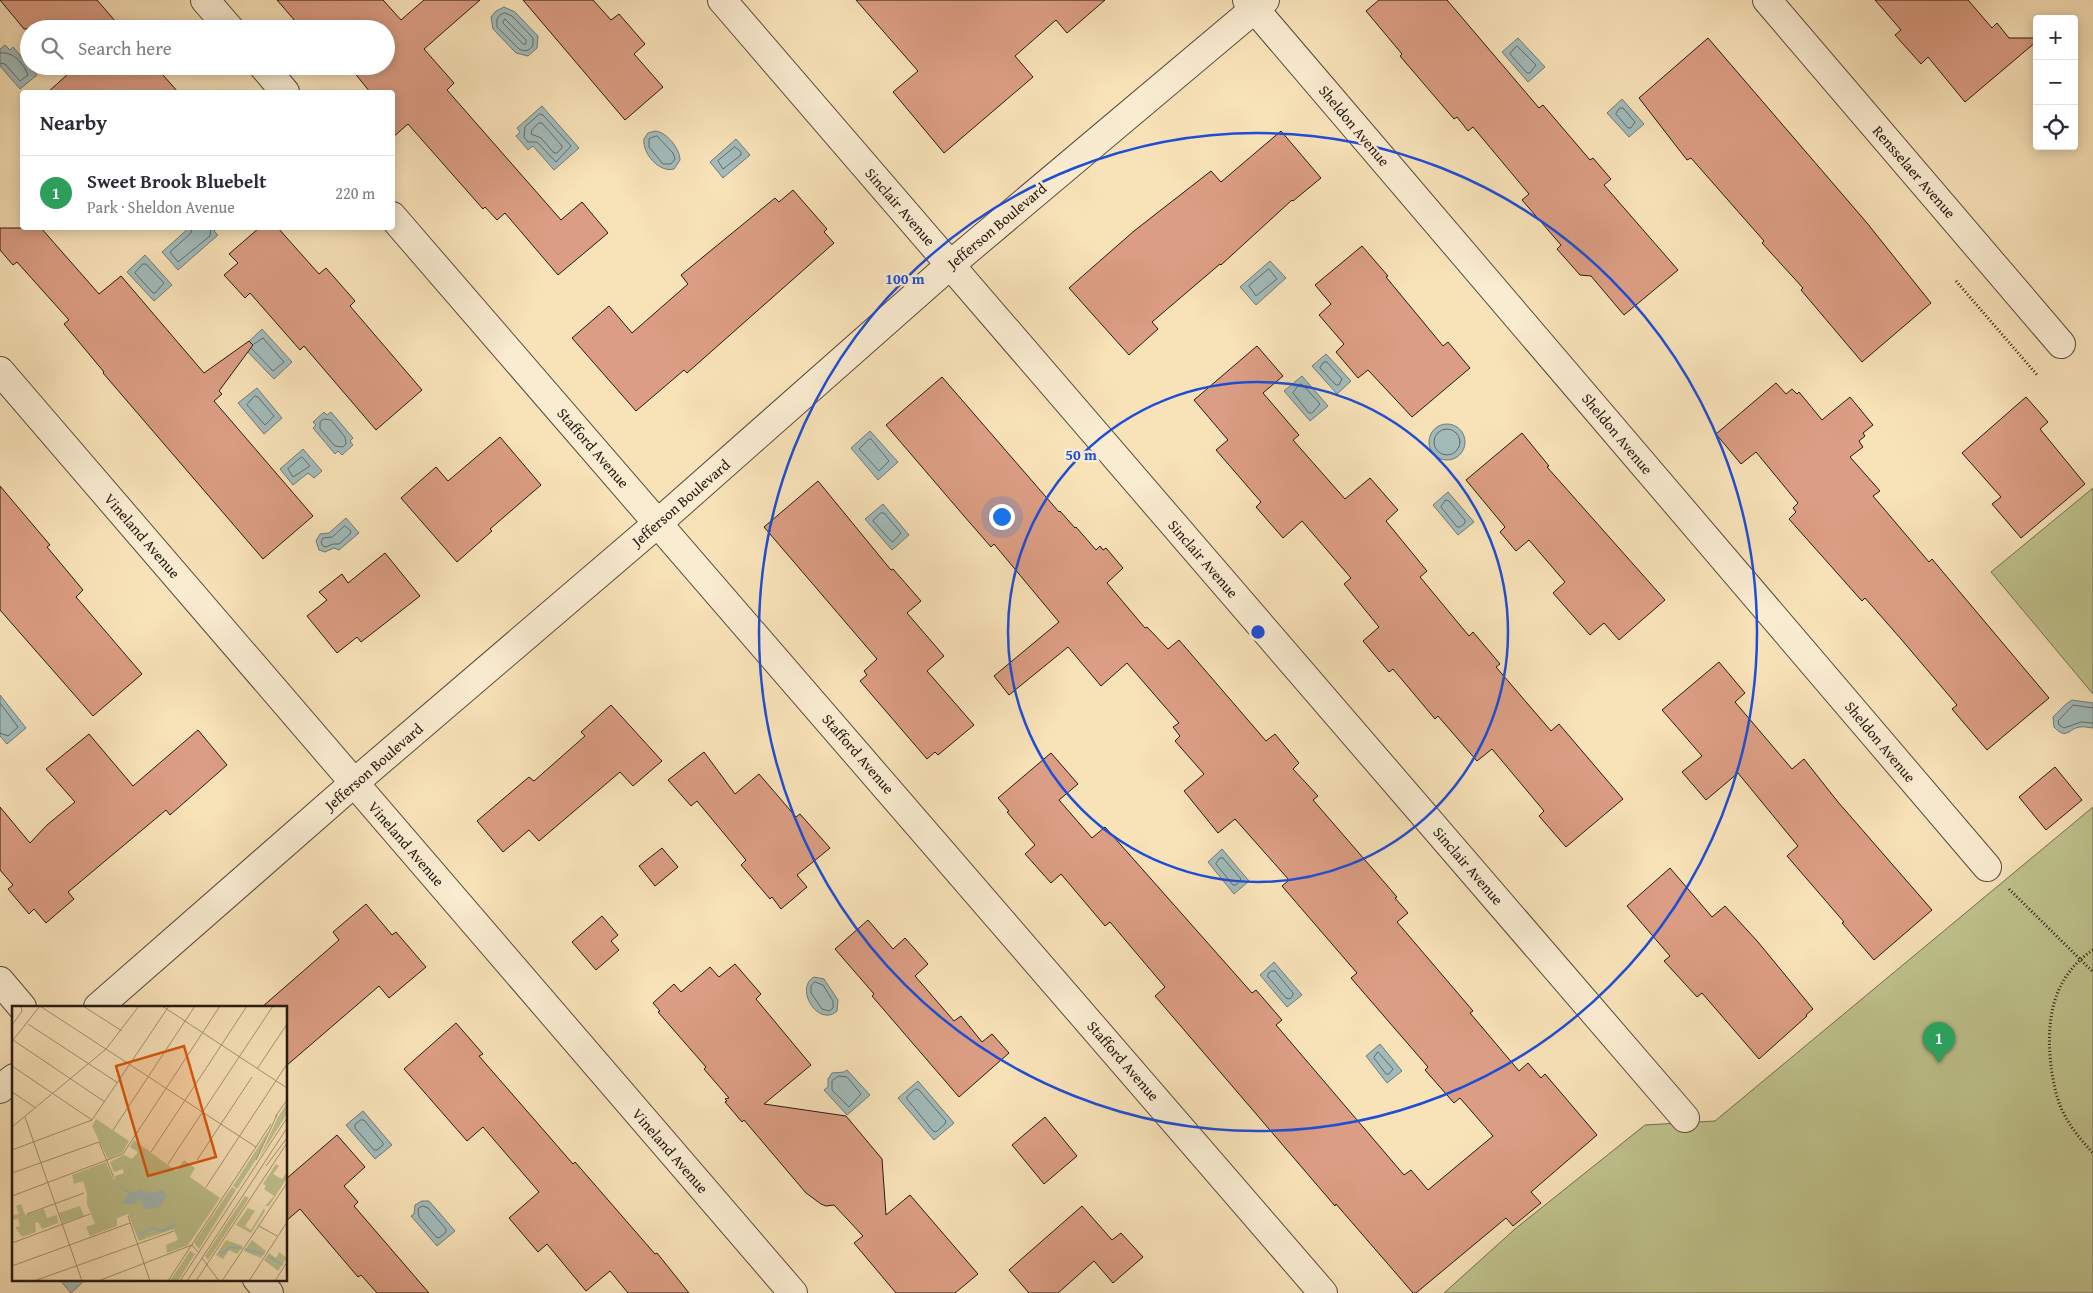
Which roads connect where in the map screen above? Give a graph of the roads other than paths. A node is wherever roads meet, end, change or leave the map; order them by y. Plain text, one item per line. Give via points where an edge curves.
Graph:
1 (205, 0) edge
2 (722, 0) edge
3 (1766, 0) edge
4 (1255, 3) edge
5 (222, 20) edge
6 (271, 75) edge
7 (284, 90) edge
8 (395, 219) edge
9 (950, 265) junction
10 (2061, 344) dead end
11 (0, 371) edge
12 (658, 523) junction
13 (354, 783) junction
14 (1987, 867) road end
15 (0, 981) edge
16 (21, 1006) edge
17 (99, 1006) edge
18 (12, 1080) edge
19 (0, 1089) edge
20 (1685, 1118) dead end
21 (258, 1280) edge
22 (269, 1293) edge
23 (793, 1293) edge
24 (1323, 1293) edge

1 - 5 street
2 - 9 street, Sinclair Avenue
3 - 10 street, Rensselaer Avenue
4 - 9 street, Jefferson Boulevard
4 - 14 street, Sheldon Avenue
6 - 7 street
8 - 12 street, Stafford Avenue
9 - 12 street, Jefferson Boulevard
9 - 20 street, Sinclair Avenue
11 - 13 street, Vineland Avenue
12 - 13 street, Jefferson Boulevard
12 - 24 street, Stafford Avenue
13 - 17 street, Jefferson Boulevard
13 - 23 street, Vineland Avenue
15 - 16 street
18 - 19 street
21 - 22 street

